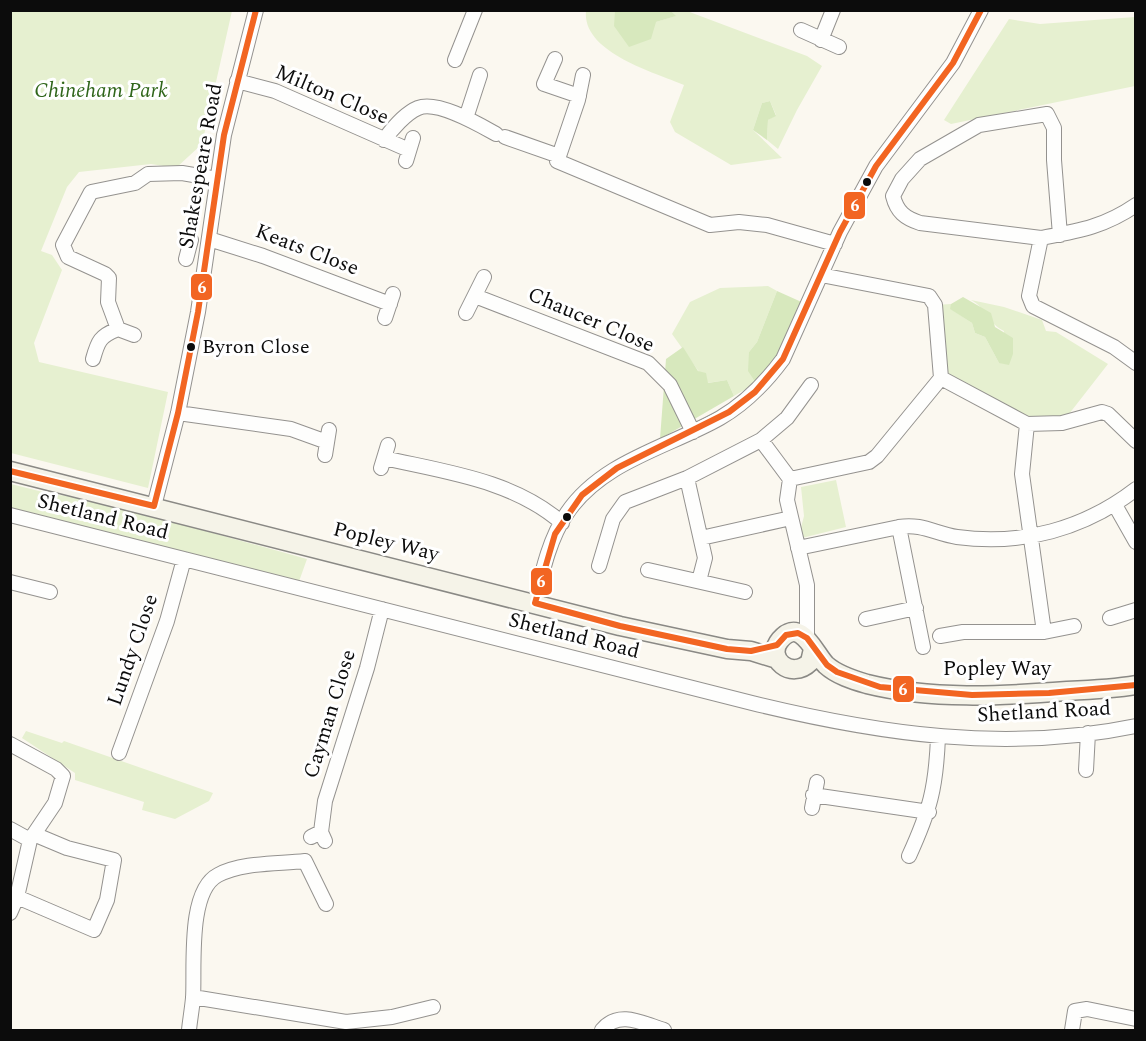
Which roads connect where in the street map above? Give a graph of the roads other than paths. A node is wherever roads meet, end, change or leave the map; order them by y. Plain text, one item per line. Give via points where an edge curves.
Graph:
1 (256, 10) edge
2 (833, 10) edge
3 (981, 10) edge
4 (472, 12) edge
5 (801, 30) dead end
6 (821, 40) junction
7 (839, 47) dead end
8 (555, 59) dead end
9 (455, 60) dead end
10 (480, 75) dead end
11 (583, 75) dead end
12 (237, 81) junction
13 (579, 96) junction
14 (466, 118) junction
15 (384, 140) junction
16 (409, 150) dead end
17 (559, 156) junction
18 (217, 179) junction
19 (1136, 205) edge
20 (1060, 235) junction
21 (1041, 238) junction
22 (208, 244) junction
23 (835, 244) junction
24 (186, 259) dead end
25 (821, 275) junction
26 (484, 277) dead end
27 (475, 296) junction
28 (466, 313) dead end
29 (385, 318) dead end
30 (118, 328) junction
31 (134, 335) dead end
32 (93, 359) dead end
33 (1136, 363) edge
34 (941, 378) junction
35 (812, 385) dead end
36 (178, 413) junction
37 (1027, 424) junction
38 (693, 432) junction
39 (761, 440) junction
40 (1136, 441) edge
41 (327, 442) dead end
42 (384, 457) dead end
43 (10, 471) edge
44 (687, 478) junction
45 (790, 479) junction
46 (1136, 489) edge
47 (1115, 505) junction
48 (154, 506) junction
49 (11, 517) edge
50 (791, 518) junction
51 (562, 523) junction
52 (899, 527) junction
53 (1030, 537) junction
54 (701, 538) junction
55 (1136, 543) edge
56 (798, 548) junction
57 (184, 559) junction
58 (599, 566) dead end
59 (648, 570) dead end
60 (699, 581) junction
61 (10, 582) edge
62 (50, 592) dead end
63 (745, 592) dead end
64 (535, 603) junction
65 (806, 603) junction
66 (916, 608) junction
67 (382, 609) junction
68 (1136, 610) edge
69 (1110, 618) dead end
70 (866, 619) dead end
71 (1074, 626) dead end
72 (1044, 632) junction
73 (940, 636) dead end
74 (810, 643) junction
75 (780, 646) junction
76 (923, 647) dead end
77 (827, 666) junction
78 (805, 667) junction
79 (1136, 685) edge
80 (1136, 726) edge
81 (1088, 733) junction
82 (938, 737) junction
83 (10, 744) edge
84 (120, 754) dead end
85 (1086, 770) dead end
86 (814, 795) dead end
87 (929, 812) junction
88 (10, 829) edge
89 (319, 836) dead end
90 (33, 837) junction
91 (909, 856) dead end
92 (17, 897) junction
93 (326, 904) dead end
94 (10, 913) edge
95 (193, 997) junction
96 (433, 1008) dead end
97 (1136, 1019) edge
98 (189, 1030) edge
99 (602, 1030) edge
100 (664, 1030) edge
101 (1071, 1030) edge

1 - 12 street, Shakespeare Road
2 - 6 street
3 - 23 street via 953,63 876,166
4 - 9 street
5 - 6 street
6 - 7 street
8 - 13 street via 544,84
10 - 14 street
11 - 13 street
12 - 15 street, Milton Close via 275,91
12 - 18 street, Shakespeare Road
13 - 17 street
14 - 15 street via 434,107 418,108
14 - 17 street
15 - 16 street, Milton Close
17 - 23 street via 557,161 710,225 767,225
18 - 22 street, Shakespeare Road
18 - 30 street via 182,173 148,174 135,183 91,192 86,199 63,245 64,252 109,278 108,302
19 - 20 street via 1105,224
20 - 21 street
20 - 21 street via 1054,128 1047,114 980,125 951,140 920,159 893,196 906,218 920,223
21 - 33 street via 1029,296 1033,306 1114,347
22 - 24 street, Keats Close via 190,243
22 - 29 street, Keats Close via 263,256 392,299
22 - 36 street, Shakespeare Road
23 - 25 street
25 - 34 street via 929,296 935,304
25 - 38 street via 788,350 771,375 723,416
26 - 27 street
27 - 28 street
27 - 38 street, Chaucer Close via 648,363 670,385
30 - 31 street
30 - 32 street via 98,339
34 - 37 street
34 - 45 street via 869,462
35 - 39 street via 787,418
36 - 41 street via 291,429
36 - 48 street, Shakespeare Road
37 - 40 street via 1062,423 1102,412
37 - 53 street via 1022,474
38 - 51 street via 618,467 574,504
39 - 44 street
39 - 45 street
42 - 51 street via 516,493
43 - 48 street, Popley Way
44 - 54 street
44 - 58 street via 639,495 618,509
45 - 50 street via 787,500
46 - 47 street
47 - 53 street via 1072,525
47 - 55 street
48 - 64 street, Popley Way
49 - 57 street, Shetland Road
50 - 54 street
50 - 56 street
51 - 64 street via 550,546
52 - 53 street via 921,526 953,537 980,540
52 - 56 street
52 - 66 street
53 - 72 street
54 - 60 street via 705,558
56 - 65 street via 807,585
57 - 67 street, Shetland Road
57 - 84 street, Lundy Close via 167,621
59 - 60 street
60 - 63 street
61 - 62 street
64 - 75 street, Popley Way via 726,649 751,651
65 - 74 street
65 - 75 street
66 - 70 street
66 - 76 street
67 - 82 street, Shetland Road via 814,718
67 - 89 street, Cayman Close via 325,801
68 - 69 street
71 - 72 street
72 - 73 street
74 - 75 street, Popley Way via 798,633
74 - 77 street, Popley Way
74 - 78 street via 810,662
75 - 78 street, Popley Way via 787,669
77 - 78 street, Popley Way
77 - 79 street, Popley Way via 848,678 880,687 972,695
80 - 81 street, Shetland Road
81 - 82 street, Shetland Road via 1030,738
81 - 85 street
82 - 87 street
83 - 90 street via 63,776 55,803
86 - 87 street
87 - 91 street
88 - 90 street
90 - 92 street
90 - 92 street via 114,860 106,900 94,930
92 - 94 street
93 - 95 street via 305,861 243,867 216,875 201,896 192,960
95 - 96 street via 346,1022
95 - 98 street
97 - 101 street via 1087,1009 1075,1011
99 - 100 street via 624,1018

